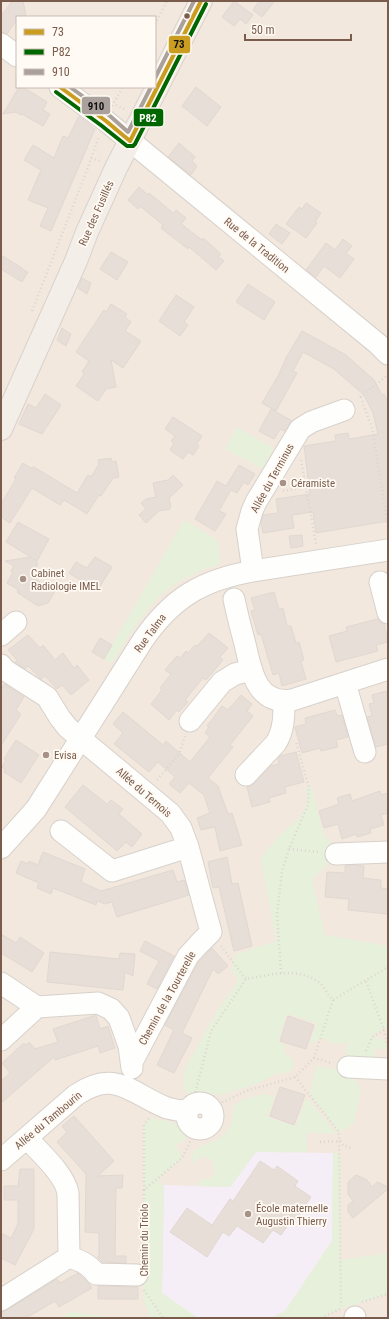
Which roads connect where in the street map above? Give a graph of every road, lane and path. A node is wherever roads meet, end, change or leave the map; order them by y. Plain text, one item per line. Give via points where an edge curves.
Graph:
1 (167, 1) edge
2 (186, 1) edge
3 (201, 1) edge
4 (156, 22) edge
5 (1, 44) edge
6 (16, 55) edge
7 (156, 63) edge
8 (156, 75) edge
9 (61, 88) edge
10 (122, 88) edge
11 (143, 88) edge
12 (148, 88) edge
13 (114, 104) dead end
14 (118, 137) junction
15 (32, 312) dead end
16 (388, 354) edge
17 (388, 375) edge
18 (361, 397) junction
19 (1, 400) edge
20 (344, 410) joint
21 (1, 429) edge
22 (297, 434) junction
23 (388, 528) edge
24 (388, 550) edge
25 (319, 560) junction
26 (253, 571) junction
27 (380, 582) dead end
28 (234, 599) dead end
29 (388, 614) edge
30 (1, 665) edge
31 (388, 669) edge
32 (251, 670) junction
33 (345, 683) junction
34 (284, 701) junction
35 (190, 721) joint
36 (295, 737) dead end
37 (81, 738) junction
38 (365, 752) dead end
39 (246, 774) dead end
40 (146, 792) junction
41 (61, 831) dead end
42 (188, 847) junction
43 (1, 848) edge
44 (289, 849) junction
45 (388, 852) edge
46 (336, 854) joint
47 (211, 932) junction
48 (388, 967) edge
49 (281, 973) junction
50 (246, 979) junction
51 (366, 981) junction
52 (1, 983) edge
53 (333, 1000) junction
54 (37, 1007) junction
55 (386, 1030) edge
56 (1, 1040) edge
57 (388, 1048) edge
58 (314, 1058) junction
59 (132, 1062) junction
60 (354, 1067) junction
61 (388, 1069) edge
62 (295, 1077) junction
63 (130, 1088) junction
64 (160, 1105) junction
65 (197, 1113) junction
66 (27, 1138) junction
67 (340, 1141) junction
68 (320, 1142) dead end
69 (351, 1148) dead end
70 (1, 1160) edge
71 (144, 1190) junction
72 (69, 1257) junction
73 (141, 1274) junction
74 (1, 1300) edge
75 (350, 1315) edge
76 (163, 1318) edge
77 (321, 1318) edge

1 - 4 path
2 - 7 main road
3 - 8 main road, Rue des Fusillés
5 - 6 street
9 - 14 street, Rue de la Tradition via 106,121
10 - 13 path
11 - 14 main road, Rue des Fusillés
12 - 14 main road, Rue des Fusillés
14 - 15 path, Rue des Fusillés via 63,234
14 - 16 street, Rue de la Tradition
14 - 19 main road, Rue des Fusillés
14 - 21 main road, Rue des Fusillés via 90,226 76,261
17 - 18 path
18 - 20 path
18 - 23 path via 373,432
20 - 22 street, Allée du Terminus via 311,422
22 - 25 path, Allée du Terminus
22 - 26 street, Allée du Terminus via 252,511 247,529
24 - 25 street, Rue Talma
25 - 26 street, Rue Talma
26 - 37 street, Rue Talma via 213,581 193,591 166,611 143,640
27 - 29 street
28 - 32 street
30 - 37 street, Allée du Ternois via 47,698 63,723
31 - 33 street
32 - 34 street via 264,693
32 - 35 street via 235,674 222,682
33 - 34 street
33 - 38 street
34 - 39 street via 284,720 280,737
35 - 40 path via 179,754
36 - 44 path via 309,788 308,805
37 - 40 street, Allée du Ternois
37 - 43 street, Rue Talma via 36,809
40 - 42 street, Allée du Ternois via 175,819
41 - 42 street via 112,871
42 - 47 street
44 - 46 path
44 - 49 path via 282,871 277,916
45 - 46 street
47 - 50 path
47 - 59 street, Chemin de la Tourterelle via 188,956
48 - 51 path
49 - 50 path
49 - 53 path via 301,974 318,981
50 - 65 path, Chemin du Triolo via 211,1031 196,1090
51 - 53 path
51 - 55 path
52 - 54 street
53 - 58 path
54 - 56 street
54 - 59 street via 90,1003 105,1006 119,1018
55 - 57 path
55 - 60 path via 372,1037
58 - 60 path
58 - 62 path
59 - 63 street
60 - 61 street
62 - 65 path via 246,1092
62 - 67 path via 339,1132
63 - 64 street, Allée du Tambourin
63 - 66 street, Allée du Tambourin via 110,1083 89,1087 76,1095
64 - 65 street, Allée du Tambourin via 172,1110
64 - 71 path via 144,1125
65 - 71 path, Chemin du Triolo via 189,1144 182,1158
66 - 70 street, Allée du Tambourin
66 - 72 street via 60,1174 67,1186
67 - 68 path
67 - 69 path
67 - 75 path
71 - 73 path, Chemin du Triolo
72 - 73 street via 86,1264 96,1274
72 - 74 street
73 - 76 path, Chemin du Triolo
75 - 77 path

